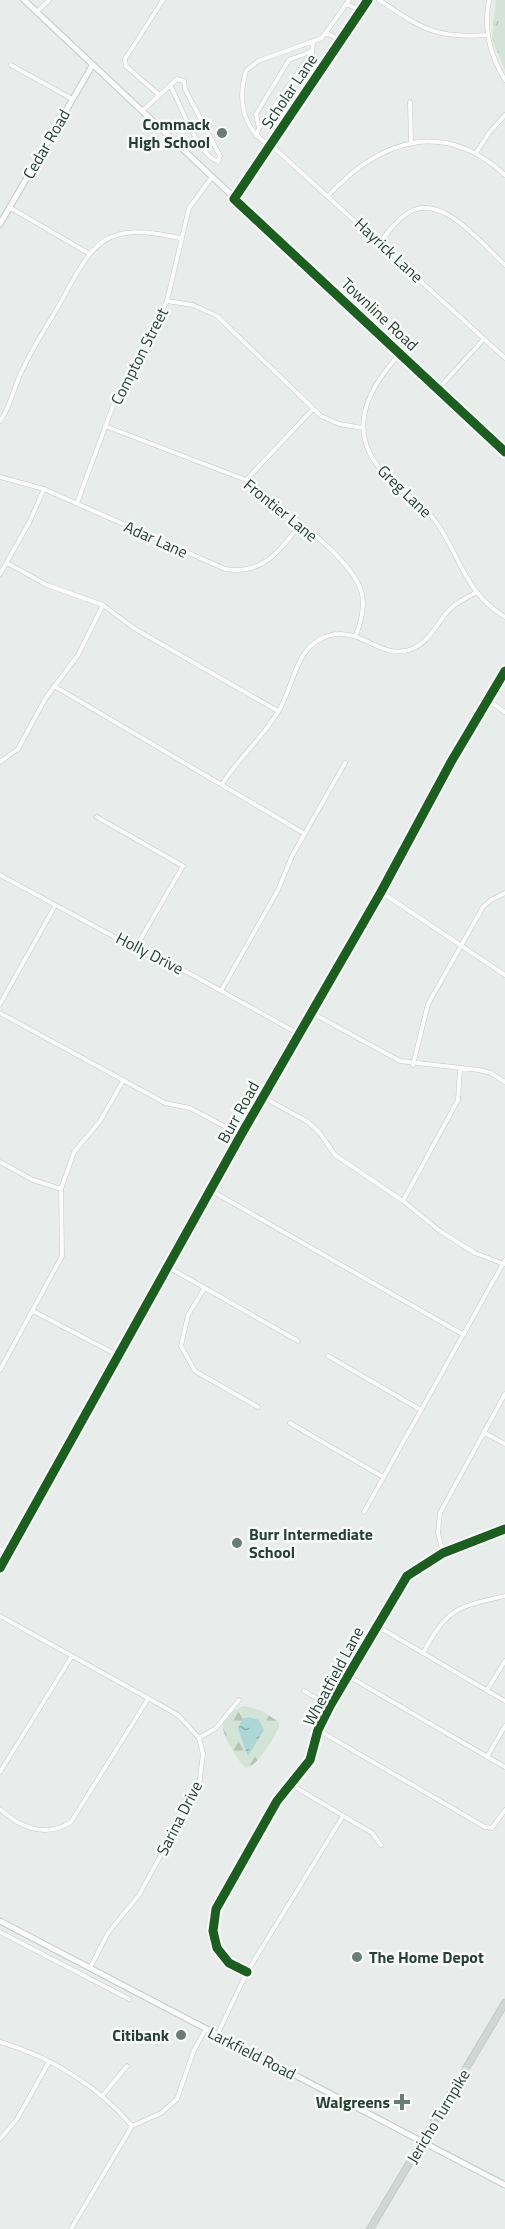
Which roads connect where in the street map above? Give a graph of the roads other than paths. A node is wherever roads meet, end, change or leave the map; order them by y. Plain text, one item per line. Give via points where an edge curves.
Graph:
1 (24, 0) edge
2 (49, 0) edge
3 (163, 0) edge
4 (368, 0) edge
5 (379, 0) edge
6 (489, 0) edge
7 (348, 2) edge
8 (361, 11) junction
9 (37, 12) junction
10 (327, 33) junction
11 (487, 35) junction
12 (341, 41) junction
13 (313, 42) junction
14 (312, 51) junction
15 (11, 65) dead end
16 (92, 66) junction
17 (505, 80) edge
18 (170, 85) junction
19 (158, 94) junction
20 (72, 99) junction
21 (410, 102) dead end
22 (142, 112) junction
23 (505, 115) edge
24 (259, 128) junction
25 (256, 136) junction
26 (411, 142) junction
27 (270, 146) junction
28 (476, 153) junction
29 (505, 175) edge
30 (212, 177) junction
31 (329, 195) junction
32 (234, 199) junction
33 (9, 207) junction
34 (0, 224) edge
35 (180, 237) junction
36 (380, 242) junction
37 (88, 253) junction
38 (505, 265) edge
39 (167, 301) junction
40 (484, 339) junction
41 (400, 354) junction
42 (505, 358) edge
43 (438, 389) junction
44 (313, 409) junction
45 (0, 421) edge
46 (105, 426) junction
47 (363, 428) junction
48 (505, 452) edge
49 (0, 477) edge
50 (246, 480) junction
51 (44, 489) junction
52 (77, 503) junction
53 (300, 525) junction
54 (7, 563) junction
55 (0, 574) edge
56 (477, 592) junction
57 (103, 605) junction
58 (505, 617) edge
59 (356, 635) junction
60 (505, 671) edge
61 (54, 686) junction
62 (488, 700) junction
63 (278, 711) junction
64 (505, 712) edge
65 (0, 762) edge
66 (345, 763) dead end
67 (222, 784) junction
68 (97, 817) dead end
69 (305, 834) junction
70 (0, 875) edge
71 (381, 892) junction
72 (505, 893) edge
73 (55, 906) junction
74 (461, 946) junction
75 (136, 947) junction
76 (505, 975) edge
77 (221, 991) junction
78 (0, 1004) edge
79 (0, 1012) edge
80 (312, 1013) junction
81 (299, 1035) junction
82 (413, 1065) junction
83 (460, 1069) junction
84 (123, 1081) junction
85 (505, 1082) edge
86 (263, 1097) junction
87 (242, 1135) junction
88 (0, 1162) edge
89 (61, 1189) junction
90 (212, 1191) junction
91 (403, 1202) junction
92 (505, 1262) edge
93 (168, 1267) junction
94 (204, 1289) junction
95 (33, 1311) junction
96 (464, 1335) junction
97 (298, 1341) dead end
98 (119, 1356) junction
99 (328, 1356) dead end
100 (0, 1370) edge
101 (505, 1394) edge
102 (258, 1407) dead end
103 (422, 1410) junction
104 (290, 1423) dead end
105 (485, 1433) junction
106 (505, 1444) edge
107 (383, 1477) junction
108 (364, 1512) dead end
109 (505, 1529) edge
110 (0, 1550) edge
111 (8, 1553) junction
112 (443, 1553) junction
113 (0, 1568) edge
114 (505, 1596) edge
115 (0, 1616) edge
116 (377, 1626) junction
117 (423, 1653) junction
118 (72, 1656) junction
119 (505, 1662) edge
120 (348, 1676) junction
121 (304, 1690) dead end
122 (487, 1690) junction
123 (148, 1699) junction
124 (239, 1700) dead end
125 (505, 1701) edge
126 (330, 1706) junction
127 (505, 1726) edge
128 (318, 1730) junction
129 (199, 1738) junction
130 (487, 1757) junction
131 (505, 1767) edge
132 (0, 1772) edge
133 (292, 1785) junction
134 (0, 1809) edge
135 (505, 1810) edge
136 (343, 1816) junction
137 (381, 1845) dead end
138 (0, 1921) edge
139 (0, 1932) edge
140 (90, 1968) junction
141 (248, 1972) junction
142 (129, 1999) dead end
143 (505, 2002) edge
144 (206, 2029) junction
145 (217, 2035) junction
146 (0, 2042) edge
147 (49, 2062) junction
148 (127, 2066) dead end
149 (103, 2095) junction
150 (132, 2126) junction
151 (0, 2139) edge
152 (423, 2141) junction
153 (505, 2185) edge
154 (71, 2229) edge
155 (370, 2229) edge

1 - 9 street, Townline Road
2 - 9 street
3 - 19 street via 125,59 126,66
4 - 8 street, Scholar Lane
5 - 11 street via 437,34 456,38
6 - 11 street
7 - 8 street
7 - 10 street
8 - 12 street, Scholar Lane
9 - 16 street, Townline Road
10 - 12 street
10 - 13 street
11 - 17 street
12 - 27 street, Scholar Lane
13 - 14 street
13 - 25 street via 258,62 246,71 245,115
14 - 24 street
14 - 24 street via 289,60 256,114
15 - 20 street
16 - 20 street, Cedar Road
16 - 22 street, Townline Road
18 - 18 street via 177,79 184,81 220,156 218,162 201,147
18 - 19 street
19 - 22 street
20 - 33 street, Cedar Road
21 - 26 street
22 - 30 street, Townline Road
23 - 28 street
24 - 25 street
25 - 27 street, Hayrick Lane
26 - 28 street via 437,142
26 - 31 street via 366,160
27 - 31 street, Hayrick Lane
27 - 32 street, Scholar Lane
28 - 29 street
30 - 32 street, Townline Road
30 - 35 street, Compton Street via 189,208
31 - 36 street, Hayrick Lane
32 - 41 street, Townline Road
33 - 34 street, Cedar Road
33 - 37 street
35 - 37 street via 128,232 115,235
35 - 39 street, Compton Street
36 - 38 street via 406,214 416,209 439,209
36 - 40 street, Hayrick Lane
37 - 45 street via 20,373
39 - 44 street via 193,305 217,316
39 - 46 street, Compton Street
40 - 42 street, Hayrick Lane
40 - 43 street
41 - 43 street, Townline Road
41 - 47 street via 370,392
43 - 48 street, Townline Road
44 - 47 street via 329,420
44 - 50 street
46 - 50 street, Frontier Lane
46 - 52 street, Compton Street
47 - 56 street, Greg Lane via 376,462 389,479 435,520
49 - 51 street, Adar Lane
50 - 53 street, Frontier Lane
51 - 52 street, Adar Lane
51 - 54 street
52 - 53 street, Adar Lane via 235,571 264,564
53 - 59 street, Frontier Lane via 338,557 357,580 363,608
54 - 55 street
54 - 57 street via 47,585
56 - 58 street, Greg Lane
56 - 59 street via 451,609 430,636 411,649 389,652
57 - 61 street via 71,667
57 - 63 street via 135,629
59 - 63 street via 336,634 308,648
60 - 62 street, Burr Road
61 - 65 street via 18,749
61 - 67 street
62 - 64 street
62 - 71 street, Burr Road
63 - 67 street via 262,737
66 - 69 street
67 - 69 street
68 - 75 street via 183,866
69 - 77 street via 279,890
70 - 73 street, Holly Drive
71 - 74 street
71 - 80 street, Burr Road
72 - 74 street via 483,907
73 - 75 street, Holly Drive
73 - 78 street
74 - 76 street
74 - 82 street via 428,1004
75 - 77 street, Holly Drive
77 - 81 street, Holly Drive
79 - 84 street
80 - 81 street, Burr Road
80 - 82 street
81 - 86 street, Burr Road
82 - 83 street
83 - 85 street via 491,1073
83 - 91 street via 458,1100
84 - 87 street via 165,1103 190,1108
84 - 89 street via 100,1122 74,1152
86 - 87 street, Burr Road
86 - 91 street via 308,1122 340,1160
87 - 90 street, Burr Road
88 - 89 street via 33,1180
89 - 95 street via 62,1256
90 - 93 street, Burr Road
90 - 96 street
91 - 92 street via 466,1248
92 - 96 street
93 - 94 street
93 - 98 street, Burr Road
94 - 97 street
94 - 102 street via 188,1315 181,1346 195,1371
95 - 98 street
95 - 100 street
96 - 103 street
98 - 111 street, Burr Road
99 - 103 street
101 - 105 street
103 - 107 street
104 - 107 street
105 - 106 street
105 - 112 street via 440,1513 438,1533
107 - 108 street
109 - 112 street, Wheatfield Lane
110 - 111 street
111 - 113 street, Burr Road
112 - 116 street, Wheatfield Lane via 407,1576
114 - 117 street via 465,1605 449,1615
115 - 118 street
116 - 117 street
116 - 120 street, Wheatfield Lane
117 - 122 street
118 - 123 street
118 - 132 street
119 - 122 street
120 - 126 street, Wheatfield Lane
120 - 130 street
121 - 126 street
122 - 125 street
123 - 129 street via 178,1716
123 - 134 street via 71,1822 59,1829 38,1830 16,1822
124 - 129 street via 216,1728
126 - 128 street, Wheatfield Lane
127 - 130 street
128 - 133 street, Wheatfield Lane via 310,1760
128 - 135 street via 484,1827 492,1828
129 - 140 street, Sarina Drive via 203,1762 199,1786 139,1895 108,1933
130 - 131 street
133 - 136 street
133 - 141 street, Wheatfield Lane via 277,1801 213,1919 214,1940 222,1956
136 - 137 street via 372,1833
136 - 141 street
138 - 140 street, Larkfield Road
139 - 142 street
140 - 144 street, Larkfield Road
141 - 145 street
143 - 152 main road, Jericho Turnpike
144 - 145 street, Larkfield Road
144 - 150 street via 194,2050 177,2099 161,2113
145 - 152 street, Larkfield Road
146 - 147 street via 33,2052
147 - 149 street
147 - 151 street via 17,2119
148 - 149 street
149 - 150 street
150 - 154 street
152 - 153 street, Larkfield Road
152 - 155 main road, Jericho Turnpike

